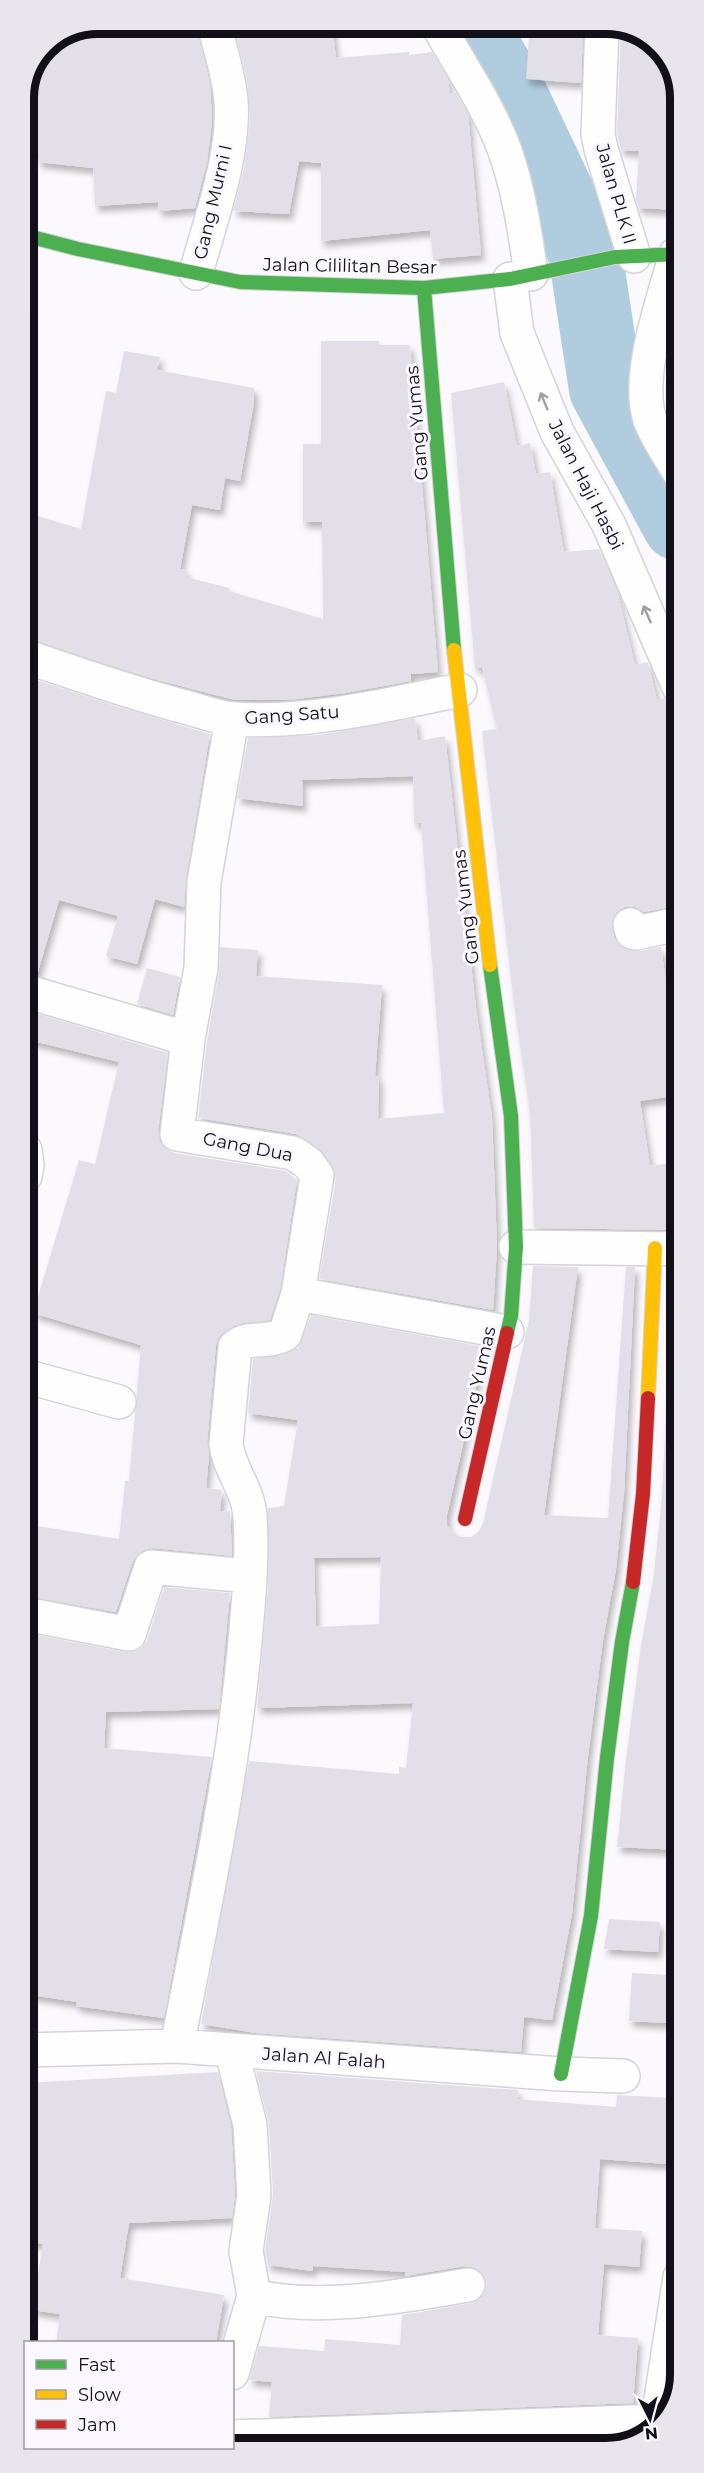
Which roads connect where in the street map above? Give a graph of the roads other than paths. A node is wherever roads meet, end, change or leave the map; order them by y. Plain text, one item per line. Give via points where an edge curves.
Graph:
1 (217, 35) edge
2 (443, 35) edge
3 (602, 35) edge
4 (35, 238) edge
5 (670, 254) edge
6 (624, 257) junction
7 (196, 273) junction
8 (529, 274) junction
9 (670, 279) edge
10 (424, 288) junction
11 (670, 456) edge
12 (35, 660) edge
13 (670, 666) edge
14 (460, 690) junction
15 (232, 719) junction
16 (630, 926) dead end
17 (670, 926) edge
18 (35, 994) edge
19 (188, 1039) junction
20 (516, 1247) junction
21 (667, 1248) edge
22 (298, 1294) junction
23 (507, 1332) junction
24 (35, 1379) edge
25 (119, 1402) dead end
26 (465, 1519) dead end
27 (249, 1576) junction
28 (35, 1616) edge
29 (177, 2046) junction
30 (35, 2050) edge
31 (232, 2052) junction
32 (561, 2074) junction
33 (624, 2076) dead end
34 (468, 2285) dead end
35 (254, 2296) junction
36 (670, 2340) edge
37 (234, 2366) edge
38 (659, 2410) edge
39 (648, 2423) edge
40 (234, 2437) edge

1 - 7 street, Gang Murni I via 231,103 230,125 225,163
2 - 8 street, Jalan Haji Hasbi via 492,120 504,150 524,220
3 - 6 street, Jalan PLK II via 598,134
4 - 7 street, Jalan Cililitan Besar
5 - 6 street, Jalan Cililitan Besar
6 - 8 street, Jalan Cililitan Besar
7 - 10 street, Jalan Cililitan Besar via 240,282
8 - 10 street, Jalan Cililitan Besar
13 -> 8 street, Jalan Haji Hasbi via 609,525 557,432 517,333
9 - 11 street via 648,358 645,387 650,419
10 - 14 street, Gang Yumas
12 - 15 street, Gang Satu
14 - 15 street, Gang Satu via 325,714
14 - 20 street, Gang Yumas via 511,1116
15 - 19 street via 204,882 201,968
16 - 17 street via 636,933
18 - 19 street
19 - 22 street, Gang Dua via 177,1134 293,1153 314,1169 317,1176
20 - 21 street
20 - 23 street, Gang Yumas
21 - 32 street via 635,1572 607,1758 591,1916
22 - 23 street
22 - 27 street via 285,1334 271,1340 247,1340 235,1347 226,1444 250,1513
23 - 26 street, Gang Yumas
24 - 25 street
27 - 28 street via 150,1567 129,1634
27 - 29 street via 230,1769
29 - 30 street, Jalan Al Falah
29 - 31 street, Jalan Al Falah
31 - 32 street, Jalan Al Falah
31 - 35 street via 250,2125 254,2195 246,2251
32 - 33 street, Jalan Al Falah
34 - 35 street via 379,2300 280,2302
35 - 37 street
36 - 38 street
39 - 40 street

